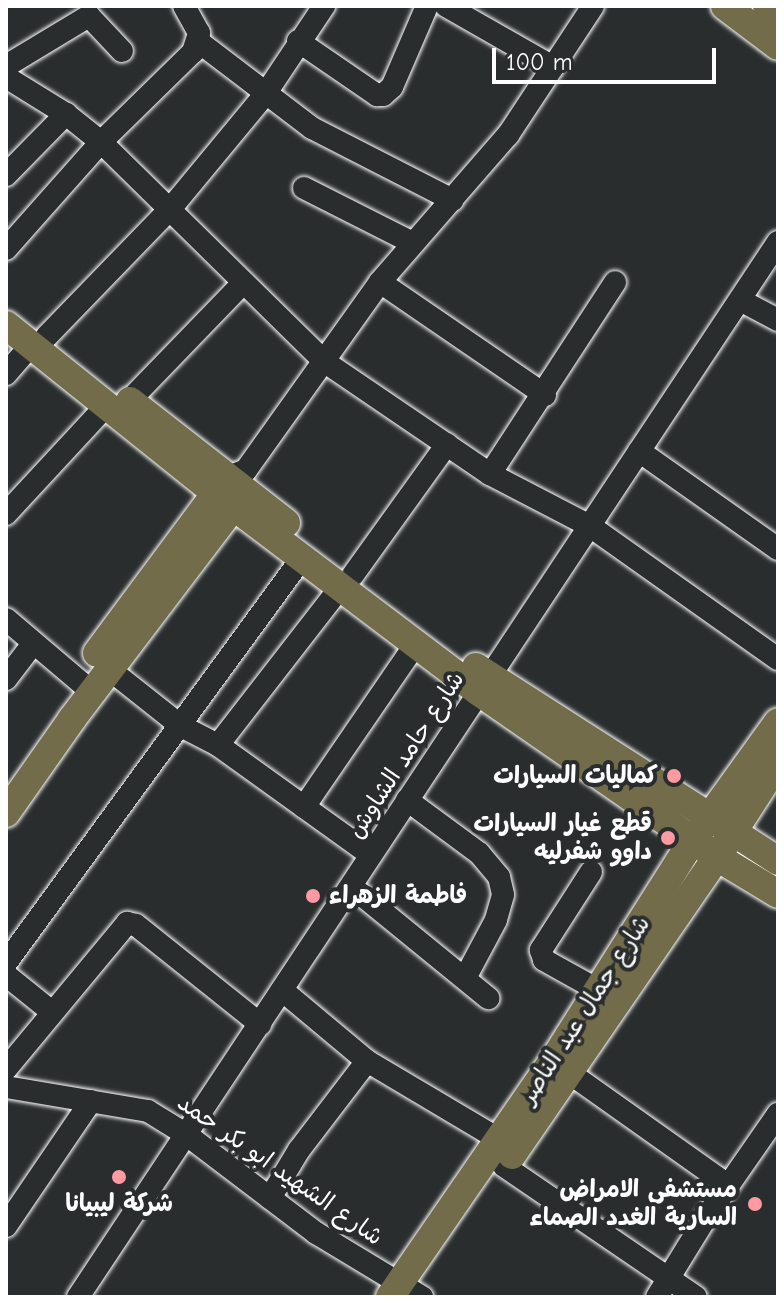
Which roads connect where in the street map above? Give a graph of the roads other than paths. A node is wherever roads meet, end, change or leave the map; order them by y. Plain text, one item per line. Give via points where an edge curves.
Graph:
1 (184, 6) edge
2 (324, 6) edge
3 (427, 6) edge
4 (446, 6) edge
5 (593, 6) edge
6 (725, 6) edge
7 (767, 6) edge
8 (778, 15) edge
9 (298, 41) junction
10 (199, 42) junction
11 (778, 46) edge
12 (122, 51) dead end
13 (6, 66) edge
14 (553, 67) junction
15 (6, 77) edge
16 (266, 93) junction
17 (66, 114) junction
18 (101, 142) junction
19 (6, 175) edge
20 (304, 188) dead end
21 (453, 200) junction
22 (171, 208) junction
23 (778, 242) edge
24 (413, 243) junction
25 (6, 249) edge
26 (244, 282) junction
27 (380, 282) junction
28 (615, 282) dead end
29 (740, 300) junction
30 (6, 303) edge
31 (778, 320) edge
32 (6, 325) edge
33 (39, 340) junction
34 (325, 362) junction
35 (6, 374) edge
36 (545, 395) junction
37 (117, 404) junction
38 (447, 444) junction
39 (639, 451) junction
40 (490, 474) junction
41 (234, 487) junction
42 (6, 514) edge
43 (590, 526) junction
44 (777, 545) edge
45 (302, 558) junction
46 (347, 581) junction
47 (6, 619) edge
48 (32, 645) junction
49 (415, 645) junction
50 (778, 659) edge
51 (109, 669) junction
52 (6, 679) edge
53 (484, 684) junction
54 (85, 687) junction
55 (778, 722) edge
56 (181, 726) junction
57 (218, 745) junction
58 (778, 762) edge
59 (6, 784) edge
60 (407, 800) junction
61 (304, 807) junction
62 (6, 813) edge
63 (709, 817) junction
64 (733, 832) junction
65 (693, 840) junction
66 (371, 855) junction
67 (717, 857) junction
68 (778, 861) edge
69 (591, 872) dead end
70 (352, 887) junction
71 (778, 894) edge
72 (6, 963) edge
73 (6, 975) edge
74 (465, 978) junction
75 (282, 990) junction
76 (598, 990) junction
77 (488, 998) dead end
78 (52, 1012) junction
79 (260, 1024) junction
80 (367, 1061) junction
81 (6, 1069) edge
82 (571, 1074) junction
83 (6, 1087) edge
84 (91, 1101) junction
85 (778, 1114) edge
86 (187, 1135) junction
87 (502, 1153) junction
88 (728, 1185) junction
89 (270, 1198) junction
90 (6, 1226) edge
91 (662, 1288) edge
92 (408, 1293) edge
93 (78, 1297) edge
94 (696, 1297) edge

1 - 10 street
2 - 9 street
3 - 9 street via 392,87 383,95
4 - 14 street
5 - 14 street
6 - 11 main road
7 - 8 main road
9 - 16 street
10 - 16 street
10 - 18 street
12 - 13 street via 89,16
14 - 21 street via 508,135
15 - 17 street
16 - 21 street via 345,147
16 - 22 street
17 - 18 street
17 - 19 street
18 - 22 street
18 - 25 street
20 - 24 street
21 - 24 street
22 - 26 street
22 - 33 street
23 - 29 street, شارع حامد الشاوش
24 - 27 street
26 - 34 street
26 - 37 street
27 - 34 street
27 - 36 street
28 - 36 street
29 - 31 street
29 - 39 street, شارع حامد الشاوش
30 - 33 main road
32 - 33 main road
33 - 35 street
33 - 37 main road
34 - 38 street
34 - 41 street
36 - 40 street
37 - 41 main road
37 - 42 street
38 - 40 street
38 - 46 street
39 - 43 street, شارع حامد الشاوش
39 - 44 street
40 - 43 street
41 - 45 main road
41 - 46 main road
41 - 51 main road
41 - 54 main road
43 - 50 street
43 - 53 street, شارع حامد الشاوش
45 - 46 main road
45 - 56 street
46 - 49 main road
46 - 53 main road
46 - 57 street
47 - 48 street
48 - 52 street
48 - 54 street
49 - 53 main road
49 - 61 street
51 - 54 main road
51 - 56 street
53 - 60 street, شارع حامد الشاوش
53 - 63 main road
53 - 65 main road
54 - 59 main road
54 - 62 main road
55 - 63 main road, شارع جمال عبد الناصر
56 - 57 street
56 - 72 street
57 - 61 street
58 - 64 main road, شارع جمال عبد الناصر
60 - 66 street, شارع حامد الشاوش
60 - 74 street via 479,853 499,877 503,895 496,920
61 - 66 street
63 - 64 main road
63 - 65 main road, شارع جمال عبد الناصر
64 - 67 main road, شارع جمال عبد الناصر
64 - 68 main road
65 - 67 main road
65 - 76 main road, شارع جمال عبد الناصر
66 - 70 street, شارع حامد الشاوش
67 - 71 main road
67 - 82 main road, شارع جمال عبد الناصر
69 - 76 street via 541,950 544,960
70 - 74 street
70 - 75 street, شارع حامد الشاوش
73 - 78 street
74 - 77 street
75 - 79 street, شارع حامد الشاوش
75 - 80 street
76 - 87 main road, شارع جمال عبد الناصر
78 - 79 street via 127,923
78 - 81 street
79 - 86 street, شارع حامد الشاوش
80 - 87 street
80 - 89 street via 299,1150
82 - 87 main road, شارع جمال عبد الناصر
82 - 88 street
83 - 84 street, شارع الشهيد ابو بكر حمد
84 - 86 street, شارع الشهيد ابو بكر حمد via 148,1111
84 - 90 street
85 - 88 street
86 - 89 street, شارع الشهيد ابو بكر حمد
86 - 93 street, شارع حامد الشاوش
87 - 91 street
87 - 92 main road, شارع جمال عبد الناصر
88 - 91 street
89 - 92 street, شارع الشهيد ابو بكر حمد
91 - 94 street

